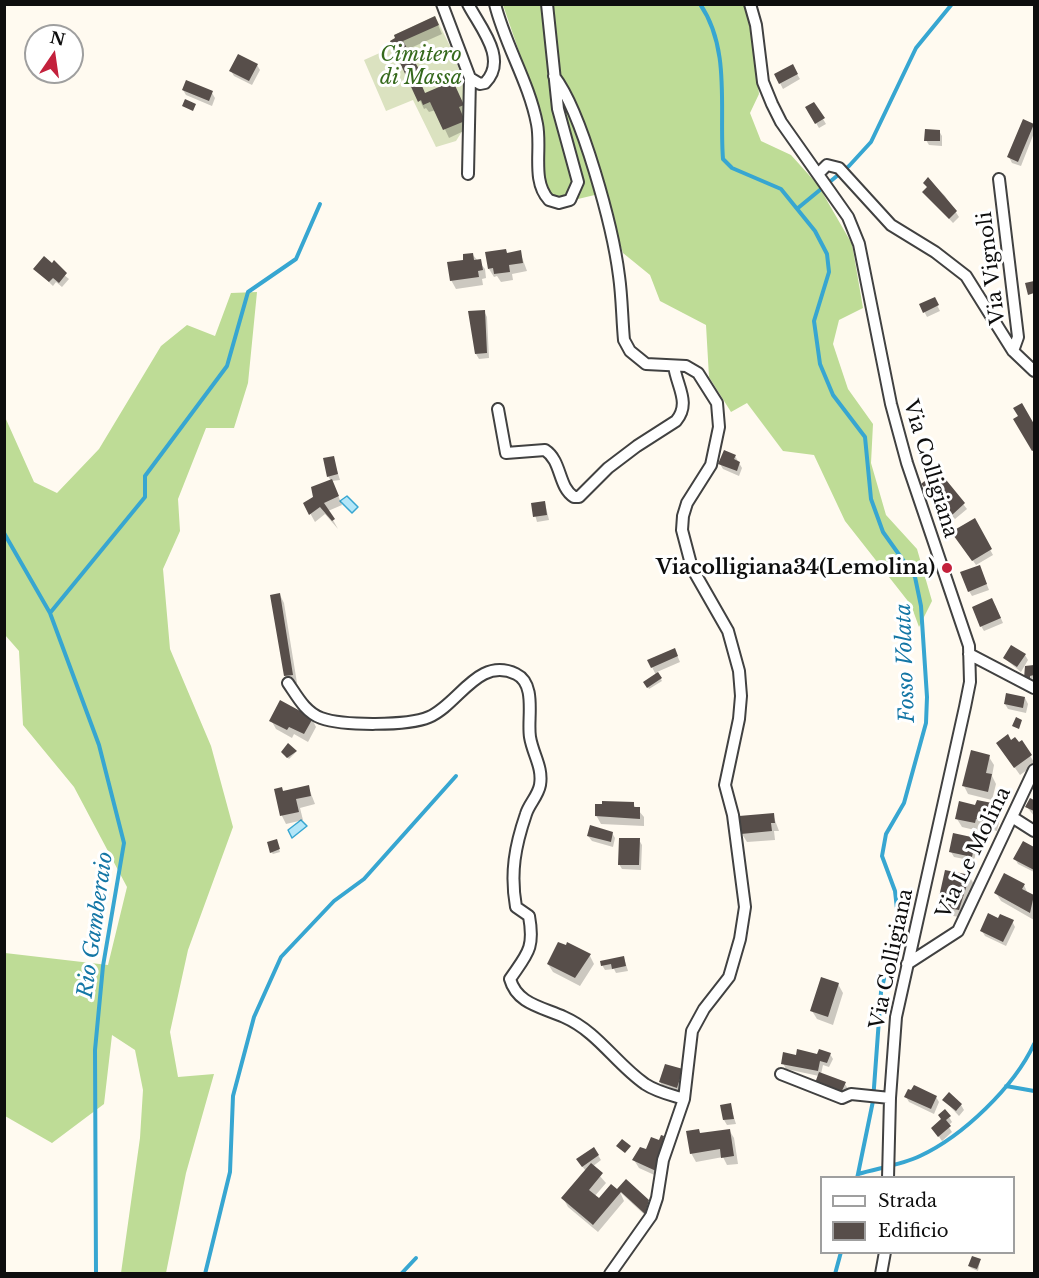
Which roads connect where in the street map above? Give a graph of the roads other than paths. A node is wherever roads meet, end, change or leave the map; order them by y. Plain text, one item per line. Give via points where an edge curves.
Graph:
1 (442, 4) edge
2 (468, 4) edge
3 (495, 4) edge
4 (547, 4) edge
5 (750, 4) edge
6 (554, 76) junction
7 (470, 78) junction
8 (819, 173) junction
9 (468, 174) dead end
10 (999, 179) dead end
11 (1014, 351) junction
12 (674, 366) junction
13 (1035, 371) edge
14 (498, 409) dead end
15 (969, 654) junction
16 (288, 682) dead end
17 (1035, 688) edge
18 (1035, 770) edge
19 (1012, 818) junction
20 (1035, 831) edge
21 (907, 963) junction
22 (781, 1074) dead end
23 (890, 1098) junction
24 (684, 1099) junction
25 (888, 1176) edge
26 (885, 1254) edge
27 (610, 1274) edge
28 (881, 1274) edge

1 - 7 street
2 - 7 street via 489,38 492,54 488,79 480,84
3 - 6 street via 537,124 540,186 549,200 559,203 570,200 578,182 558,109
4 - 6 street
5 - 8 street, Via Colligiana via 763,82 781,122
6 - 12 street via 585,141 615,253 624,340 630,351 646,364
7 - 9 street
8 - 11 street via 827,165 839,168 891,225 966,276
8 - 15 street, Via Colligiana via 848,217 859,244 891,404
10 - 11 street, Via Vignoli via 1018,337
11 - 13 street
12 - 14 street via 685,406 682,414 608,468 579,497 567,491 554,458 545,450 506,453
12 - 24 street via 687,366 698,373 717,404 719,427 711,465 687,503 682,530 692,568 728,631 739,671 739,719 725,785 733,815 745,907 729,977 692,1031
15 - 17 street
15 - 21 street, Via Colligiana via 970,682 963,717
16 - 24 street via 302,705 320,718 401,724 430,717 464,691 474,678 490,670 506,670 519,676 528,690 530,737 541,771 539,788 526,812 513,857 516,907 529,916 531,929 527,958 510,979 513,990 528,1002 564,1017 598,1038 617,1061 646,1084
18 - 19 street, Via Le Molina
19 - 20 street
19 - 21 street, Via Le Molina via 958,931
21 - 23 street, Via Colligiana via 894,1028
22 - 23 street via 842,1098 851,1094
23 - 25 street, Via Colligiana
24 - 27 street via 663,1160 651,1216
26 - 28 street

